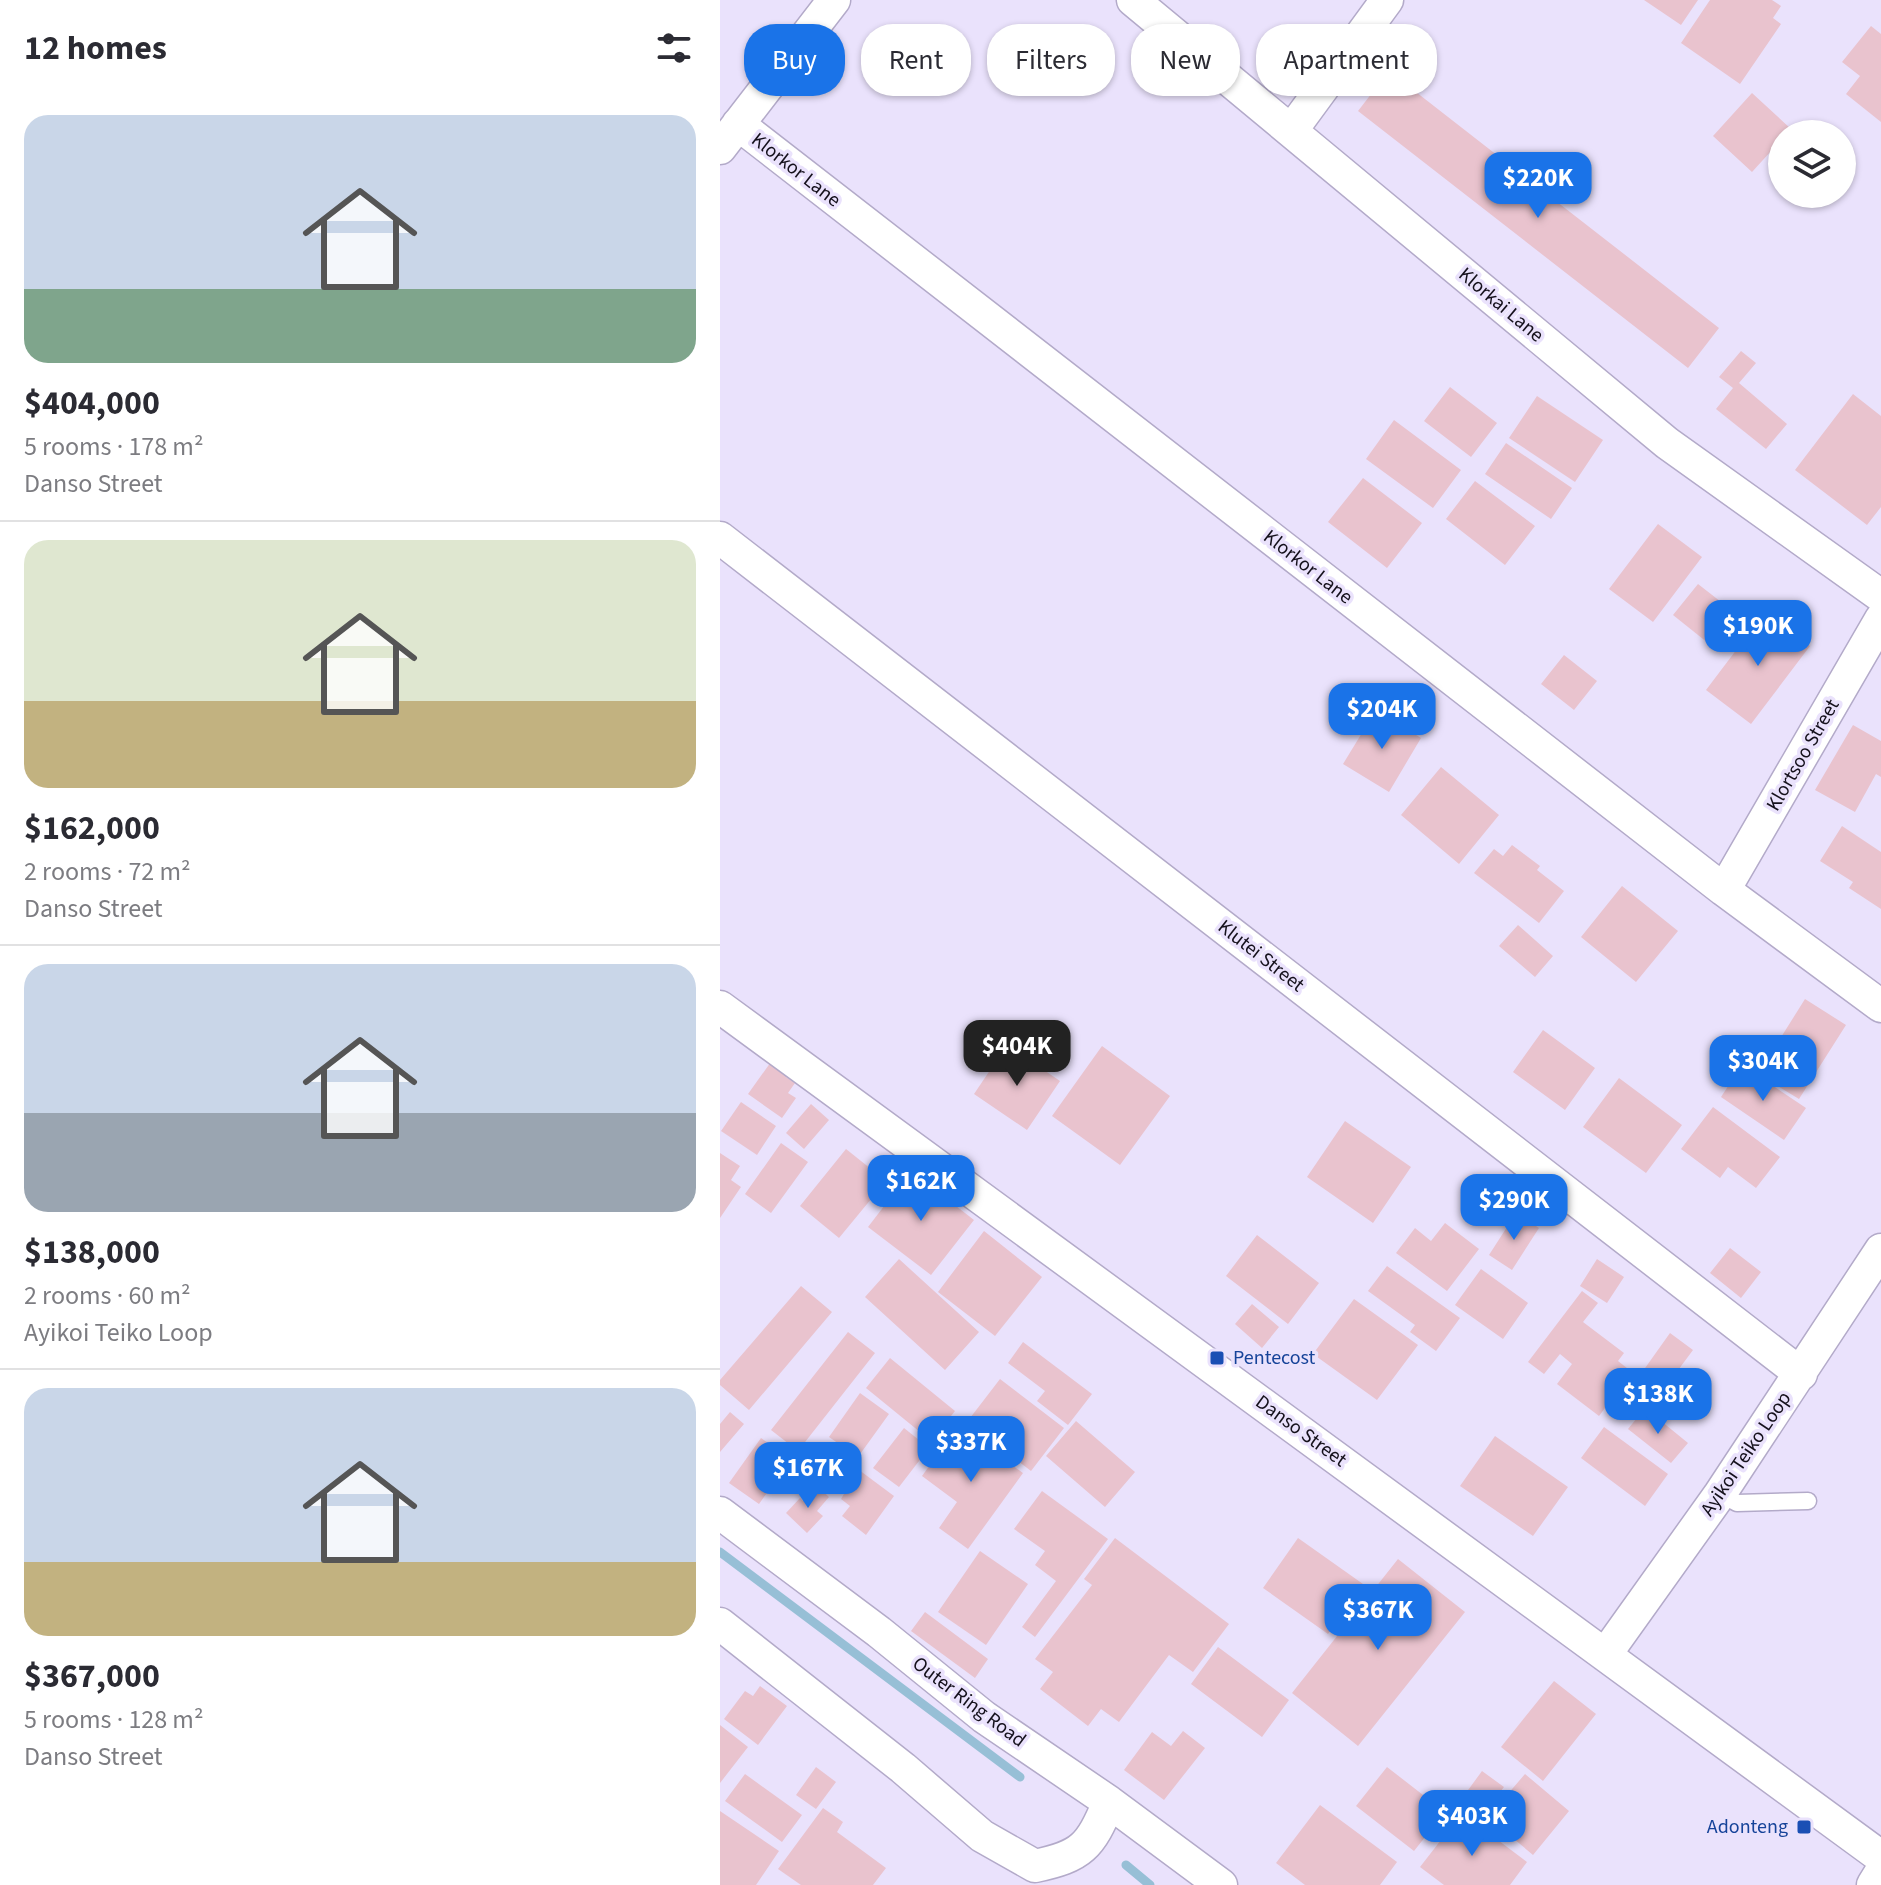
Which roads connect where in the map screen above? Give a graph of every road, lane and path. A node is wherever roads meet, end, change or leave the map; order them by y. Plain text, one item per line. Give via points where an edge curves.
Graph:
1 (834, 0) edge
2 (1133, 0) edge
3 (1387, 0) edge
4 (1291, 131) junction
5 (729, 136) edge
6 (720, 538) edge
7 (1881, 596) edge
8 (1881, 619) edge
9 (1724, 890) junction
10 (1881, 1006) edge
11 (720, 1007) edge
12 (1881, 1250) edge
13 (1801, 1374) junction
14 (1720, 1494) junction
15 (1808, 1501) dead end
16 (720, 1513) edge
17 (720, 1624) edge
18 (1605, 1655) junction
19 (1109, 1802) junction
20 (1881, 1857) edge
21 (1881, 1872) edge
22 (1221, 1885) edge
23 (1873, 1885) edge

1 - 5 street
2 - 4 street, Klorkai Lane
3 - 4 street
4 - 7 street, Klorkai Lane via 1667,443
5 - 9 street, Klorkor Lane
6 - 13 street, Klutei Street
8 - 9 street, Klortsoo Street
9 - 10 street, Klorkor Lane
11 - 18 street, Danso Street
12 - 13 street, Ayikoi Teiko Loop
13 - 14 street, Ayikoi Teiko Loop
14 - 15 lane via 1737,1503
14 - 18 street, Ayikoi Teiko Loop
16 - 19 street, Outer Ring Road via 984,1717
17 - 19 street via 982,1836 1035,1866 1064,1860 1084,1848
18 - 20 street, Danso Street
19 - 22 street, Outer Ring Road
21 - 23 street

